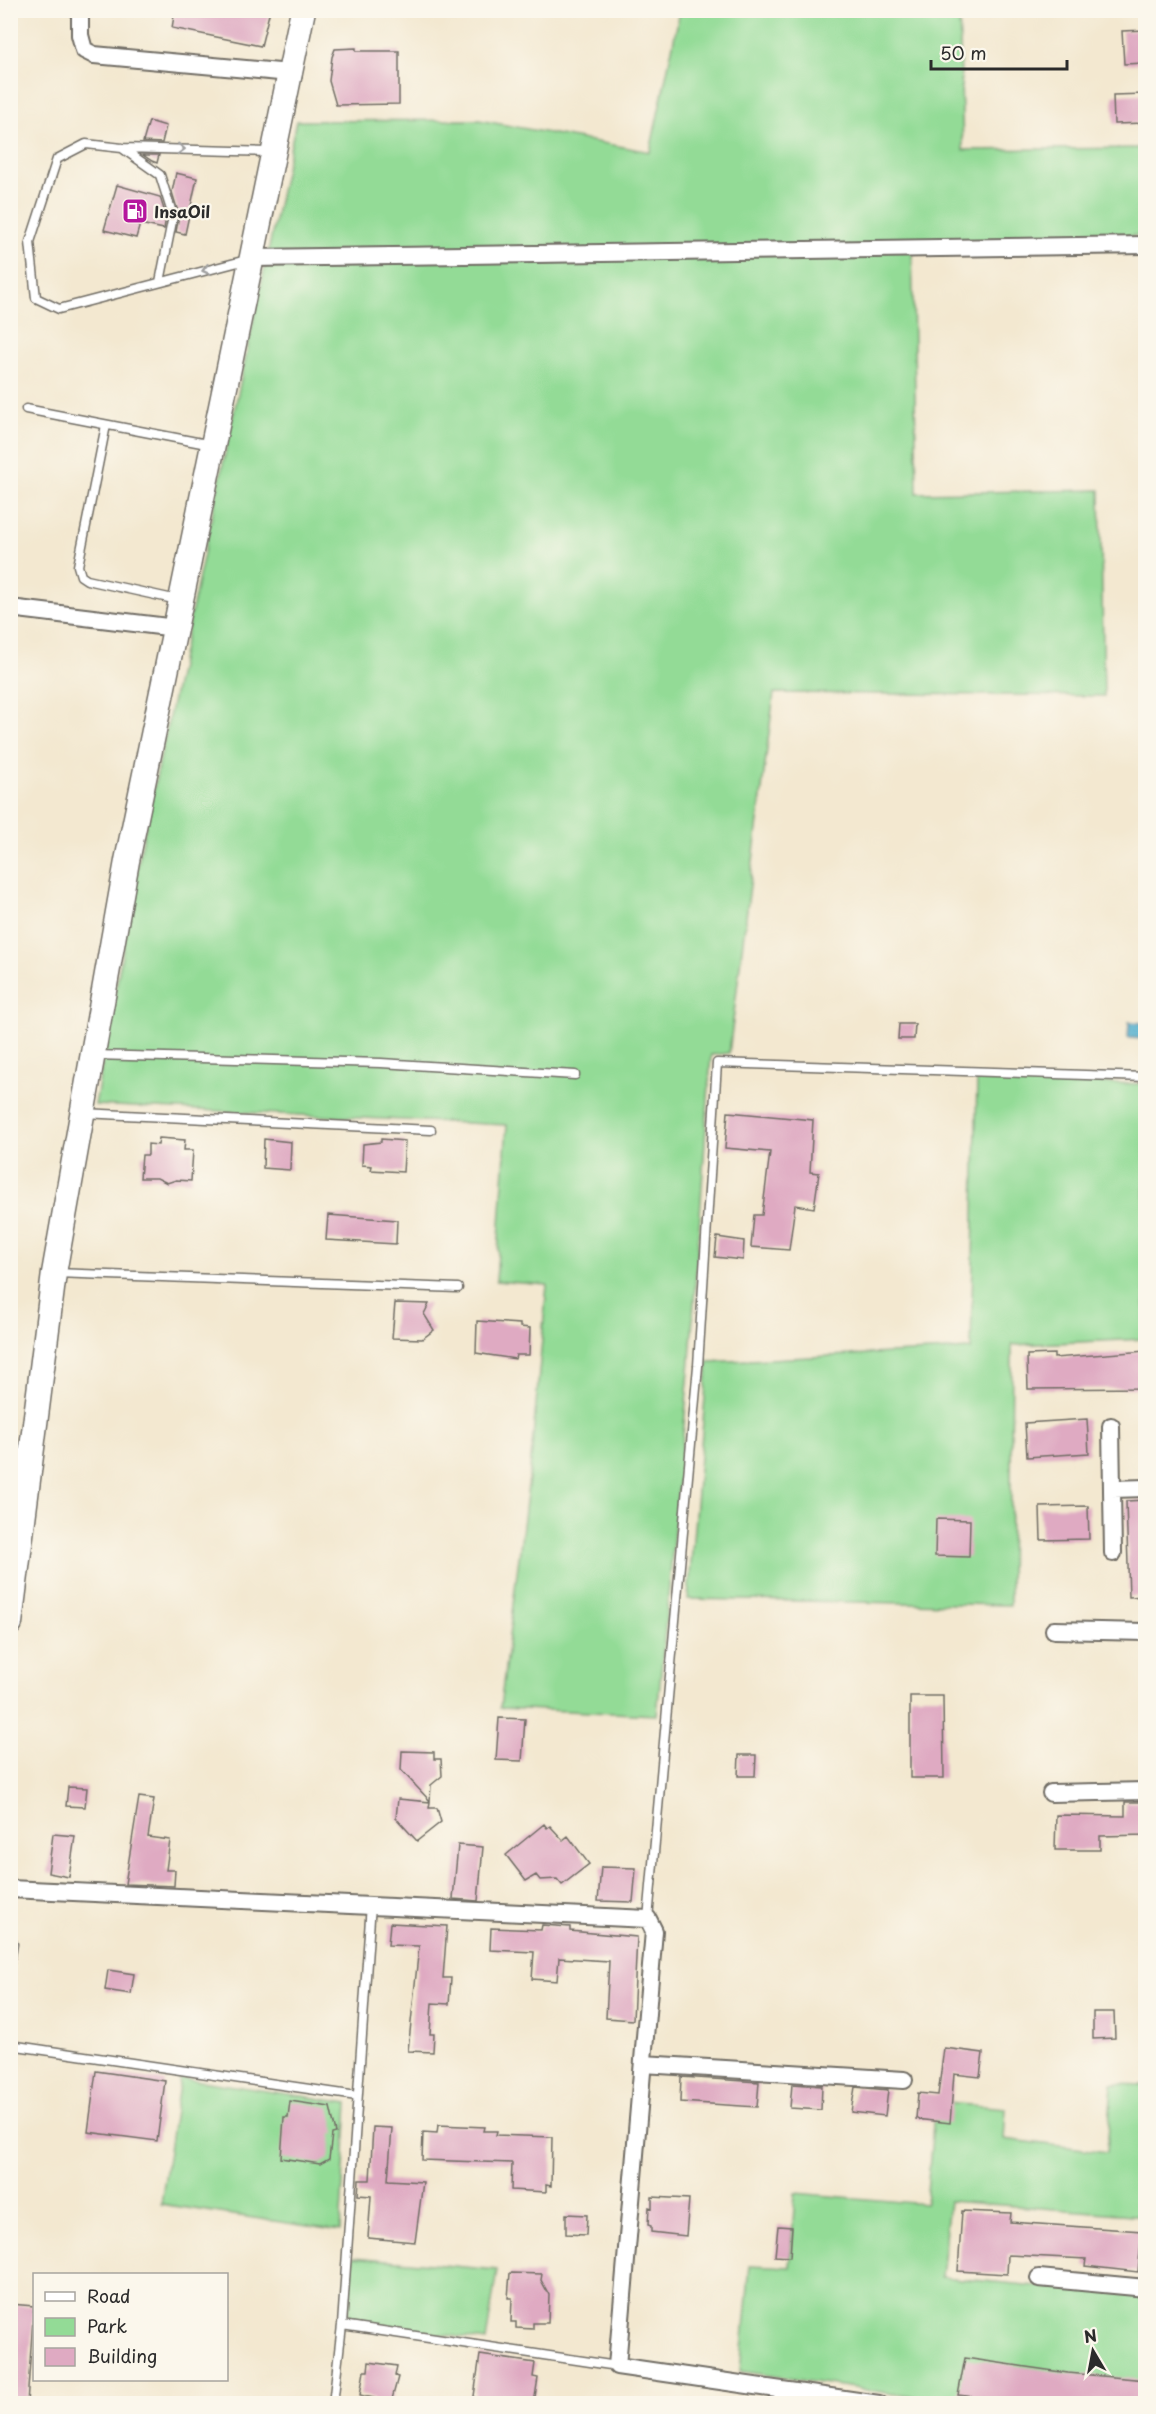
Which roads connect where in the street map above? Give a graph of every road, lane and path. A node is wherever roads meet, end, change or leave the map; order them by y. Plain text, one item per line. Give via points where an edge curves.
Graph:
1 (80, 10) edge
2 (303, 10) edge
3 (290, 73) junction
4 (122, 148) junction
5 (273, 152) junction
6 (1146, 245) edge
7 (252, 258) junction
8 (160, 282) junction
9 (26, 409) dead end
10 (106, 425) junction
11 (215, 446) junction
12 (181, 600) junction
13 (10, 609) edge
14 (176, 628) junction
15 (93, 1055) junction
16 (576, 1075) dead end
17 (1146, 1077) edge
18 (83, 1113) junction
19 (431, 1130) dead end
20 (54, 1273) junction
21 (458, 1288) dead end
22 (1111, 1426) dead end
23 (1146, 1488) edge
24 (1112, 1489) junction
25 (1113, 1552) dead end
26 (10, 1623) edge
27 (1054, 1630) dead end
28 (1146, 1632) edge
29 (1146, 1791) edge
30 (1051, 1793) dead end
31 (10, 1889) edge
32 (371, 1904) junction
33 (648, 1919) junction
34 (10, 1937) edge
35 (10, 1962) edge
36 (10, 2045) edge
37 (643, 2064) junction
38 (904, 2080) dead end
39 (357, 2096) junction
40 (1039, 2278) dead end
41 (1146, 2288) edge
42 (342, 2325) junction
43 (617, 2366) junction
44 (333, 2403) edge
45 (879, 2403) edge

1 - 3 street via 84,50 94,55
2 - 3 street
3 - 5 street
4 -> 5 lane
4 - 8 lane via 160,175 172,216
4 - 8 lane via 86,144 57,159 30,242 36,298 59,309
5 - 7 street
6 - 7 street
7 -> 8 lane
7 - 11 street
9 - 10 lane
10 - 11 lane
10 - 12 lane via 78,566 81,576
11 - 12 street
12 - 14 street
13 - 14 street
14 - 15 street
15 - 16 lane via 381,1063
15 - 18 street
17 - 33 lane via 717,1063 698,1366
18 - 19 lane
18 - 20 street
20 - 21 lane
20 - 26 street
22 - 24 street
23 - 24 street
24 - 25 street
27 - 28 street
29 - 30 street
31 - 32 street
32 - 33 street
32 - 39 lane
33 - 37 street via 654,1931
34 - 35 lane
36 - 39 lane
37 - 38 street
37 - 43 street
39 - 42 lane
40 - 41 street
42 - 43 lane
42 - 44 lane
43 - 45 street

